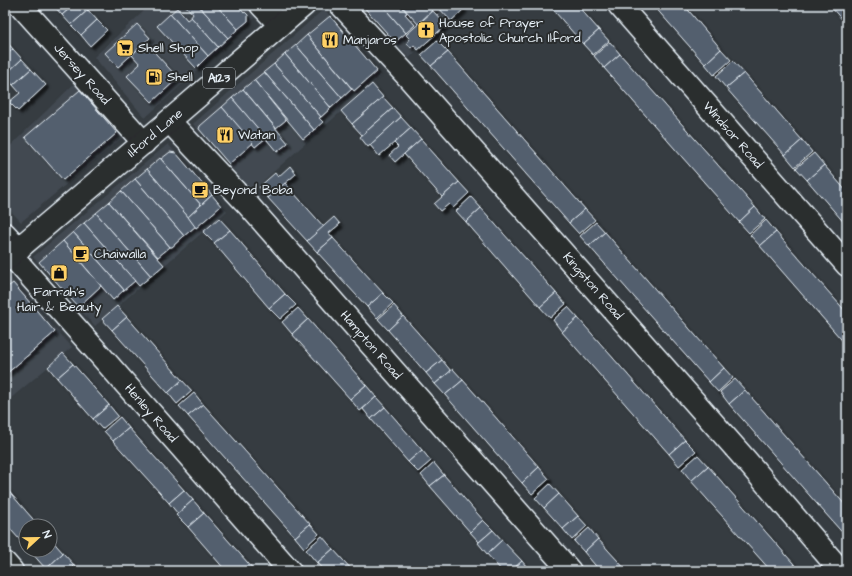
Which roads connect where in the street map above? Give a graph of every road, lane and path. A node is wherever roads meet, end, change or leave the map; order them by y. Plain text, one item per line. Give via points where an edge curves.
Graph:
1 (20, 5) edge
2 (261, 5) edge
3 (304, 5) edge
4 (342, 5) edge
5 (619, 5) edge
6 (280, 25) junction
7 (169, 121) junction
8 (144, 143) junction
9 (10, 250) edge
10 (847, 265) edge
11 (5, 563) edge
12 (12, 571) edge
13 (290, 571) edge
14 (570, 571) edge
15 (841, 571) edge

1 - 8 street, Jersey Road
2 - 6 street
3 - 6 street, Ilford Lane / A123
4 - 15 street, Kingston Road
5 - 10 street, Windsor Road
6 - 7 street, Ilford Lane / A123
7 - 8 street, Ilford Lane / A123
7 - 14 street, Hampton Road via 249,206
8 - 9 street, Ilford Lane / A123
9 - 13 street, Henley Road
11 - 12 street

